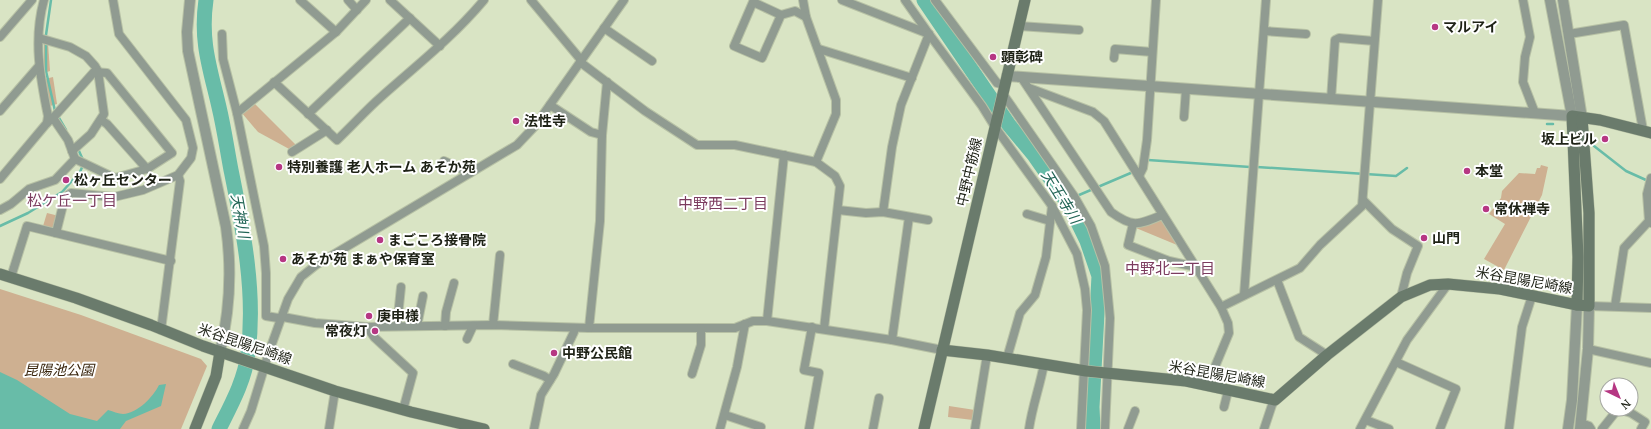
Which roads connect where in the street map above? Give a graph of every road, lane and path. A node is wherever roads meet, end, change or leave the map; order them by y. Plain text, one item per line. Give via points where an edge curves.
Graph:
1 (32, 0) edge
2 (44, 0) edge
3 (113, 0) edge
4 (190, 0) edge
5 (300, 0) edge
6 (348, 0) edge
7 (366, 0) edge
8 (390, 0) edge
9 (484, 0) edge
10 (531, 0) edge
11 (624, 0) edge
12 (803, 0) edge
13 (842, 0) edge
14 (905, 0) edge
15 (935, 0) edge
16 (1025, 0) edge
17 (1156, 0) edge
18 (1266, 0) edge
19 (1378, 0) edge
20 (1523, 0) edge
21 (1550, 0) edge
22 (1563, 0) edge
23 (357, 10) junction
24 (781, 15) junction
25 (806, 17) junction
26 (410, 18) junction
27 (1019, 26) junction
28 (604, 28) junction
29 (1079, 30) dead end
30 (1264, 31) junction
31 (336, 32) junction
32 (222, 34) dead end
33 (929, 34) junction
34 (1306, 34) dead end
35 (1569, 34) junction
36 (0, 37) edge
37 (39, 38) junction
38 (1374, 41) junction
39 (440, 46) junction
40 (819, 49) junction
41 (1152, 52) junction
42 (1114, 58) dead end
43 (581, 61) junction
44 (652, 61) dead end
45 (38, 68) junction
46 (98, 71) junction
47 (1022, 77) junction
48 (912, 78) junction
49 (274, 82) junction
50 (607, 82) junction
51 (1150, 86) junction
52 (1004, 88) junction
53 (1029, 88) junction
54 (1186, 89) junction
55 (1259, 94) junction
56 (1331, 100) junction
57 (1369, 103) junction
58 (550, 105) junction
59 (0, 111) edge
60 (237, 113) junction
61 (1535, 113) junction
62 (308, 114) junction
63 (1577, 117) junction
64 (1184, 118) dead end
65 (101, 120) junction
66 (50, 121) junction
67 (996, 125) junction
68 (327, 130) junction
69 (1647, 132) edge
70 (602, 135) junction
71 (72, 151) junction
72 (292, 152) dead end
73 (784, 155) junction
74 (75, 159) junction
75 (444, 161) dead end
76 (816, 162) junction
77 (147, 169) junction
78 (470, 173) junction
79 (178, 175) junction
80 (1139, 176) junction
81 (1651, 178) edge
82 (0, 179) edge
83 (1363, 200) junction
84 (1052, 206) junction
85 (0, 210) edge
86 (838, 210) junction
87 (882, 212) junction
88 (1027, 214) dead end
89 (1162, 215) junction
90 (908, 217) junction
91 (928, 220) dead end
92 (1050, 221) junction
93 (1650, 222) edge
94 (1133, 224) junction
95 (56, 233) junction
96 (500, 255) dead end
97 (171, 260) junction
98 (1196, 267) junction
99 (0, 274) edge
100 (11, 277) junction
101 (1277, 280) junction
102 (454, 283) dead end
103 (1448, 284) junction
104 (401, 286) dead end
105 (1244, 295) junction
106 (423, 296) dead end
107 (1532, 296) junction
108 (1401, 297) junction
109 (1577, 305) junction
110 (1590, 306) junction
111 (1615, 306) junction
112 (1220, 307) junction
113 (1651, 308) edge
114 (283, 317) junction
115 (767, 321) junction
116 (745, 324) junction
117 (493, 325) junction
118 (397, 326) junction
119 (417, 326) junction
120 (445, 326) junction
121 (473, 326) junction
122 (367, 327) junction
123 (812, 327) junction
124 (573, 328) junction
125 (589, 328) junction
126 (701, 328) junction
127 (824, 329) junction
128 (161, 330) junction
129 (467, 339) dead end
130 (892, 340) junction
131 (1588, 349) junction
132 (942, 350) junction
133 (220, 352) junction
134 (987, 355) junction
135 (1327, 355) junction
136 (1007, 358) junction
137 (1396, 362) junction
138 (1651, 363) edge
139 (513, 364) dead end
140 (1044, 364) junction
141 (262, 365) junction
142 (1085, 371) junction
143 (1105, 373) junction
144 (692, 374) dead end
145 (550, 380) junction
146 (1207, 386) junction
147 (335, 391) junction
148 (1228, 391) junction
149 (879, 398) dead end
150 (1275, 400) junction
151 (1224, 407) dead end
152 (403, 410) junction
153 (1135, 411) dead end
154 (725, 415) junction
155 (1366, 420) junction
156 (1580, 426) edge
157 (761, 427) dead end
158 (195, 429) edge
159 (243, 429) edge
160 (330, 429) edge
161 (480, 429) edge
162 (534, 429) edge
163 (720, 429) edge
164 (809, 429) edge
165 (873, 429) edge
166 (924, 429) edge
167 (975, 429) edge
168 (1029, 429) edge
169 (1081, 429) edge
170 (1105, 429) edge
171 (1128, 429) edge
172 (1264, 429) edge
173 (1360, 429) edge
174 (1389, 429) edge
175 (1440, 429) edge
176 (1509, 429) edge
177 (1568, 429) edge
178 (1591, 429) edge
179 (1602, 429) edge
180 (1641, 429) edge

1 - 36 street
2 - 37 street
3 - 79 street via 118,9 118,34 186,120 193,148 191,158
4 - 133 street via 188,51 230,254 227,320
5 - 31 street
6 - 23 street
7 - 23 street
8 - 26 street
9 - 39 street
10 - 43 street
11 - 28 street
12 - 25 street
13 - 33 street
14 - 33 street
15 - 52 street via 997,83
16 - 27 main road, 中野中筋線
17 - 41 street
18 - 30 street
19 - 38 street
20 - 61 street via 1530,37 1523,82
21 - 63 street
22 - 35 street
23 - 31 street
24 - 24 street via 762,58 734,46 753,2
24 - 25 street via 795,11
25 - 40 street
26 - 39 street
26 - 62 street
27 - 29 street via 1069,26
27 - 52 main road, 中野中筋線
28 - 43 street
28 - 44 street via 639,56
30 - 34 street
30 - 55 street
31 - 49 street
32 - 60 street via 223,59
33 - 48 street
33 - 67 street
35 - 63 street
35 - 69 street via 1624,25
37 - 45 street
37 - 46 street via 70,47 86,56
38 - 56 street via 1339,38 1335,40
38 - 57 street
39 - 68 street via 379,98 337,140
40 - 48 street
40 - 76 street via 836,100 836,114
41 - 42 street via 1115,45
41 - 51 street
43 - 50 street
43 - 58 street
45 - 59 street
45 - 66 street
46 - 65 street via 105,107
46 - 66 street via 94,72
46 - 77 street via 107,73 172,153
47 - 51 street
47 - 52 street
47 - 53 street
48 - 87 street via 901,105 894,134
49 - 60 street
49 - 62 street
50 - 70 street
50 - 73 street via 696,145 735,145
51 - 54 street
51 - 80 street via 1144,168
52 - 67 main road, 中野中筋線
52 - 143 street via 1091,226 1105,266 1110,318
53 - 80 street via 1093,112 1104,120
53 - 94 street via 1110,212
54 - 55 street
54 - 64 street
55 - 56 street
55 - 105 street
56 - 57 street
57 - 61 street
57 - 83 street
58 - 70 street via 592,132
58 - 78 street via 517,145
60 - 114 street via 264,246 266,316
61 - 63 street
62 - 68 street
63 - 69 main road
63 - 109 main road, 米谷昆陽尼崎線
63 - 110 main road, 米谷昆陽尼崎線 via 1589,220
65 - 71 street via 88,138
65 - 77 street
66 - 71 street via 68,140
66 - 82 street
67 - 84 street
67 - 132 main road, 中野中筋線
68 - 72 street
70 - 125 street via 600,221
71 - 74 street
73 - 76 street
73 - 115 street
74 - 77 street via 115,178
74 - 85 street via 55,180 30,189
75 - 78 street
76 - 86 street via 838,181
78 - 114 street via 308,270 296,285
79 - 95 street via 157,185 119,196 71,192 65,197
79 - 97 street via 180,181
80 - 89 street
81 - 93 street via 1647,194
83 - 101 street via 1362,206 1320,244 1300,268
83 - 108 street via 1392,229 1418,246
84 - 92 street
84 - 142 street via 1077,254 1085,289
86 - 87 street
86 - 127 street
87 - 90 street
88 - 92 street
89 - 94 street via 1140,224
89 - 98 street
90 - 91 street
90 - 130 street
92 - 136 street via 1046,257 1035,295 1020,313
93 - 111 street via 1624,248
94 - 98 street via 1128,245 1169,261
95 - 97 street
95 - 100 street via 28,226
96 - 117 street
97 - 128 street
98 - 112 street
99 - 100 main road, 米谷昆陽尼崎線
100 - 128 main road, 米谷昆陽尼崎線
101 - 105 street
101 - 135 street via 1299,337
102 - 120 street
103 - 107 main road, 米谷昆陽尼崎線 via 1500,289
103 - 108 main road, 米谷昆陽尼崎線 via 1430,285
103 - 137 street via 1407,340
104 - 118 street
105 - 112 street
106 - 119 street
107 - 109 main road, 米谷昆陽尼崎線
107 - 176 street via 1522,327
108 - 135 main road, 米谷昆陽尼崎線
109 - 110 main road, 米谷昆陽尼崎線
109 - 177 street
110 - 111 street
110 - 131 street
111 - 113 street
112 - 146 street via 1228,323 1229,333
114 - 122 street via 315,323
114 - 141 street
115 - 116 street via 753,320
115 - 123 street
116 - 126 street via 735,328
116 - 154 street
117 - 121 street
117 - 124 street
118 - 119 street
118 - 122 street
119 - 120 street
120 - 121 street
121 - 129 street
122 - 152 street via 413,373
123 - 127 street
123 - 164 street via 804,370 819,373
124 - 125 street
124 - 145 street via 574,332 563,358
125 - 126 street
126 - 144 street via 701,345
127 - 130 street
128 - 133 main road, 米谷昆陽尼崎線
130 - 132 street
131 - 138 street
131 - 156 street
132 - 134 main road, 米谷昆陽尼崎線
132 - 166 main road
133 - 141 main road, 米谷昆陽尼崎線
133 - 158 main road via 216,376
134 - 136 main road, 米谷昆陽尼崎線
134 - 167 street
135 - 150 main road, 米谷昆陽尼崎線
136 - 140 main road, 米谷昆陽尼崎線
137 - 155 street
137 - 175 street via 1456,389
139 - 145 street
140 - 142 main road, 米谷昆陽尼崎線
140 - 168 street
141 - 147 main road, 米谷昆陽尼崎線
141 - 159 street via 251,411
142 - 143 main road, 米谷昆陽尼崎線
142 - 169 street
143 - 146 main road, 米谷昆陽尼崎線 via 1186,381
143 - 170 street
145 - 162 street via 540,395
146 - 148 main road, 米谷昆陽尼崎線
147 - 152 main road, 米谷昆陽尼崎線
147 - 160 street
148 - 150 main road, 米谷昆陽尼崎線
148 - 151 street
149 - 165 street
150 - 172 street
152 - 161 main road, 米谷昆陽尼崎線
153 - 171 street
154 - 157 street
154 - 163 street
155 - 173 street
155 - 174 street
156 - 178 street via 1589,426
179 - 180 street via 1618,409 1632,413 1645,422

